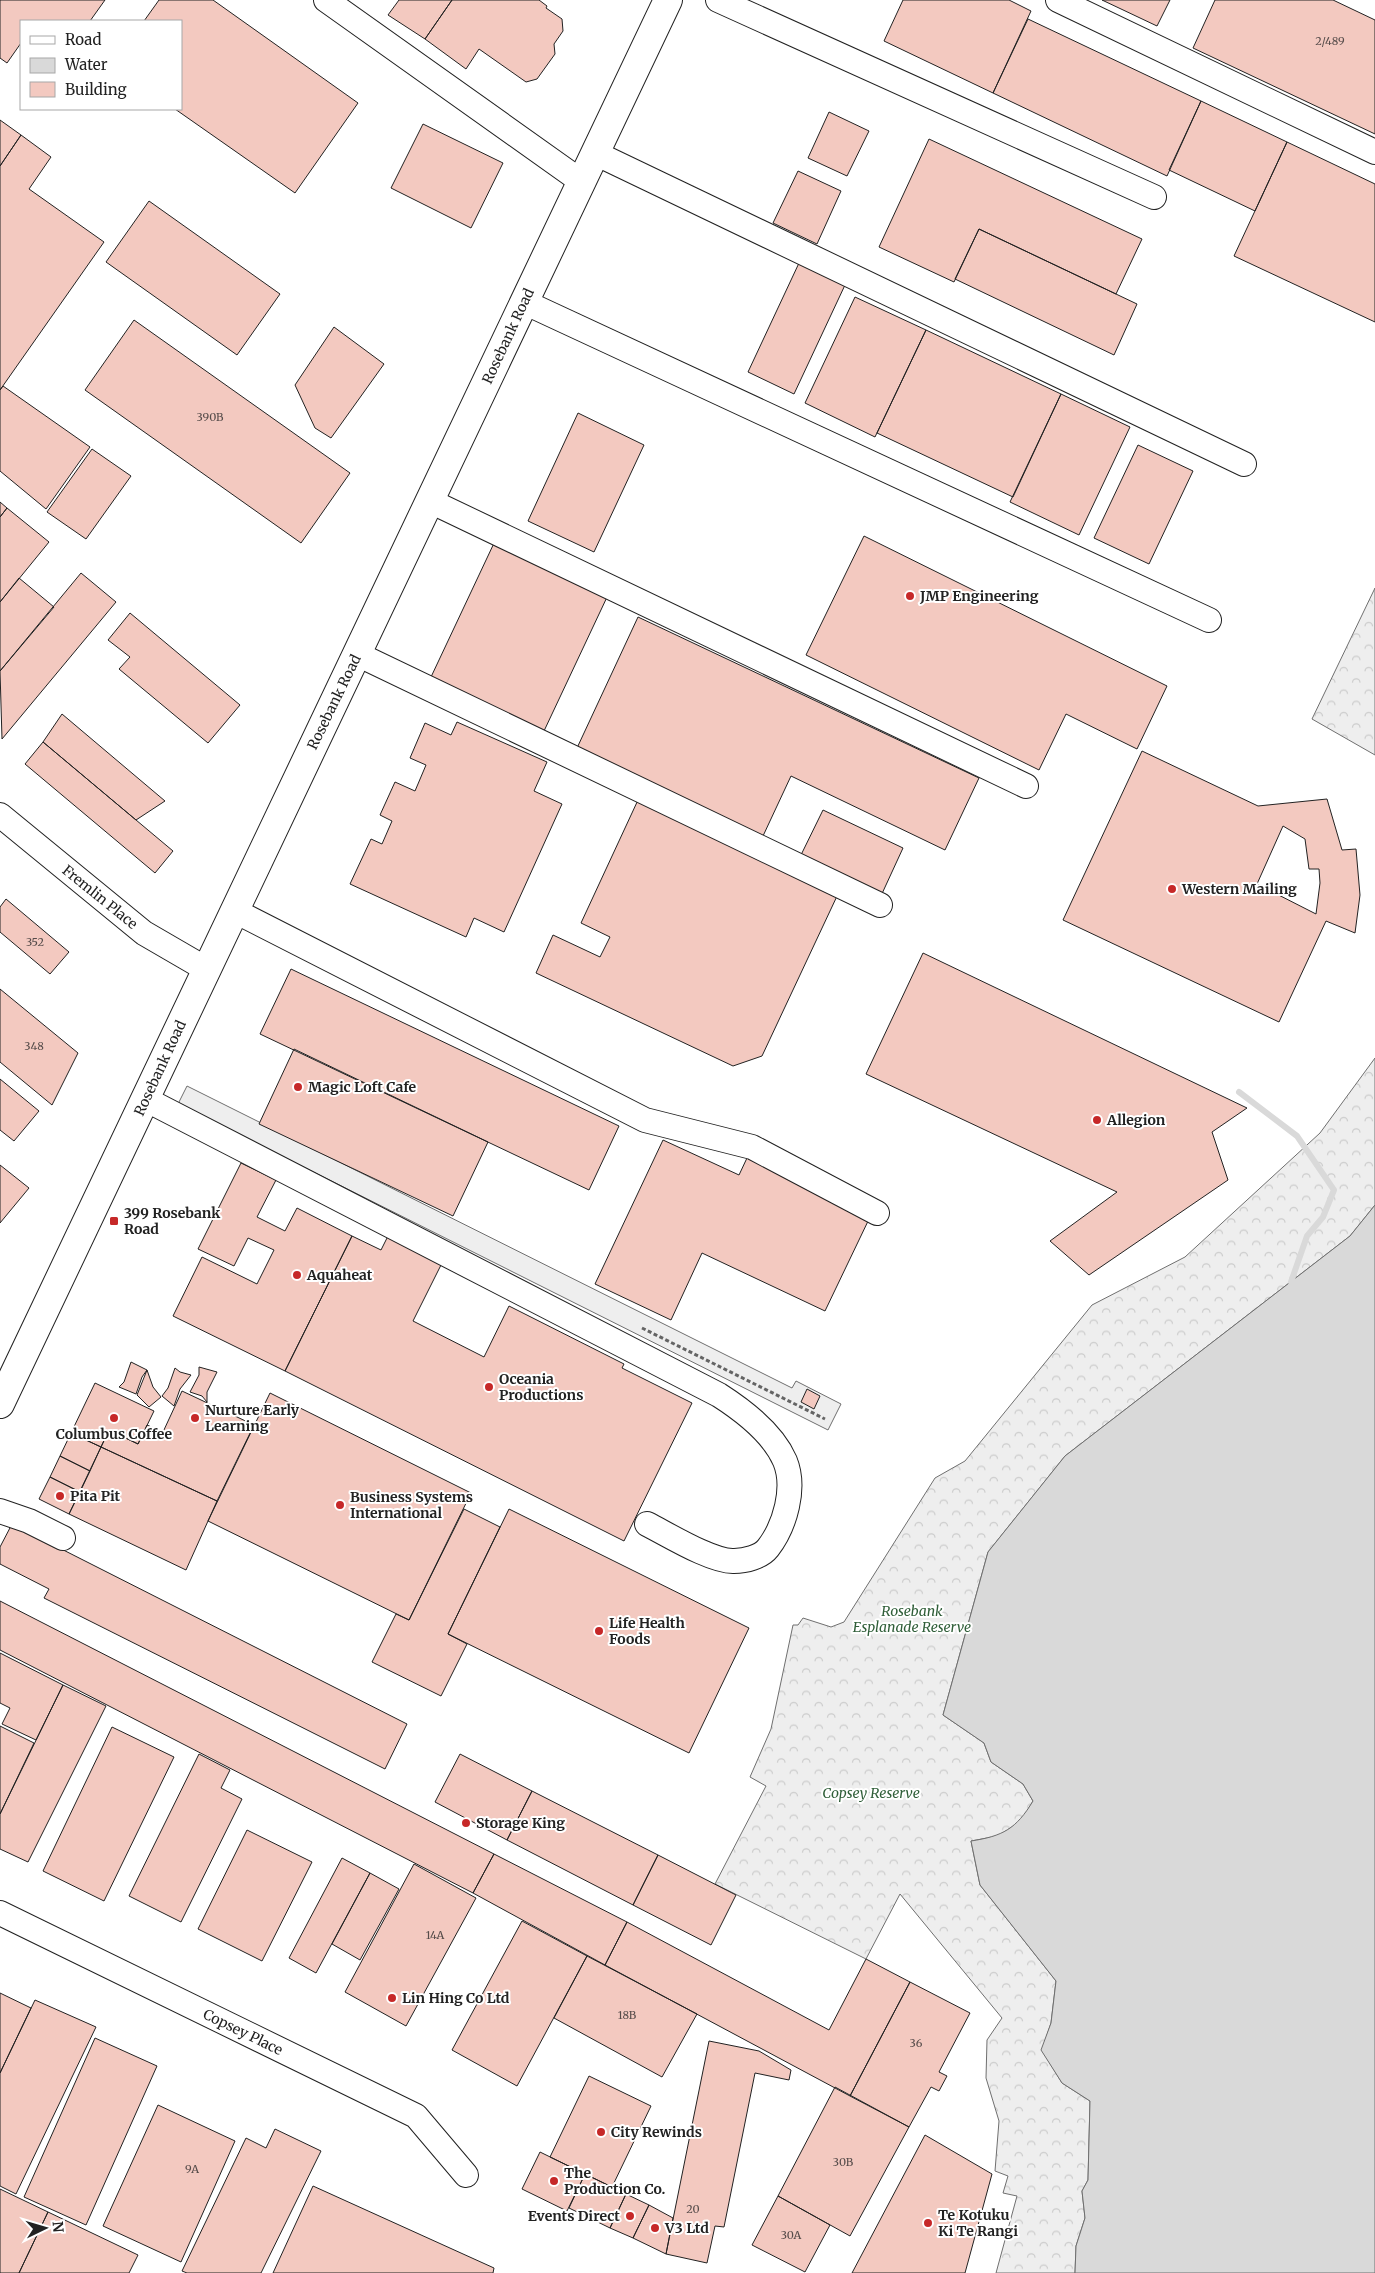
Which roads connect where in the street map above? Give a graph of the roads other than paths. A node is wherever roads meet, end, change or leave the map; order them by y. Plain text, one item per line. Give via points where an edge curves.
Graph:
1 (326, 0) edge
2 (718, 0) edge
3 (1058, 0) edge
4 (666, 1) edge
5 (1375, 152) edge
6 (595, 153) junction
7 (582, 182) junction
8 (1154, 197) dead end
9 (524, 302) junction
10 (1244, 464) dead end
11 (430, 501) junction
12 (1209, 620) dead end
13 (357, 654) junction
14 (1026, 786) dead end
15 (0, 815) edge
16 (880, 905) dead end
17 (235, 912) junction
18 (206, 970) junction
19 (145, 1099) junction
20 (877, 1213) dead end
21 (0, 1404) edge
22 (0, 1511) edge
23 (647, 1524) dead end
24 (64, 1538) dead end
25 (0, 1913) edge
26 (466, 2175) dead end

1 - 7 street
2 - 8 street
3 - 5 street
4 - 6 main road, Rosebank Road
6 - 7 main road, Rosebank Road
6 - 10 street
7 - 9 main road, Rosebank Road
9 - 11 main road, Rosebank Road
9 - 12 street
11 - 13 main road, Rosebank Road
11 - 14 street
13 - 16 street
13 - 17 main road, Rosebank Road
15 - 18 street, Fremlin Place via 144,933
17 - 18 main road, Rosebank Road
17 - 20 street via 645,1120 752,1147
18 - 19 main road, Rosebank Road
19 - 21 main road, Rosebank Road
19 - 23 street via 719,1395 744,1410 785,1461 790,1481 788,1502 768,1549 758,1555 733,1562 714,1557
22 - 24 street
25 - 26 street, Copsey Place via 416,2116

